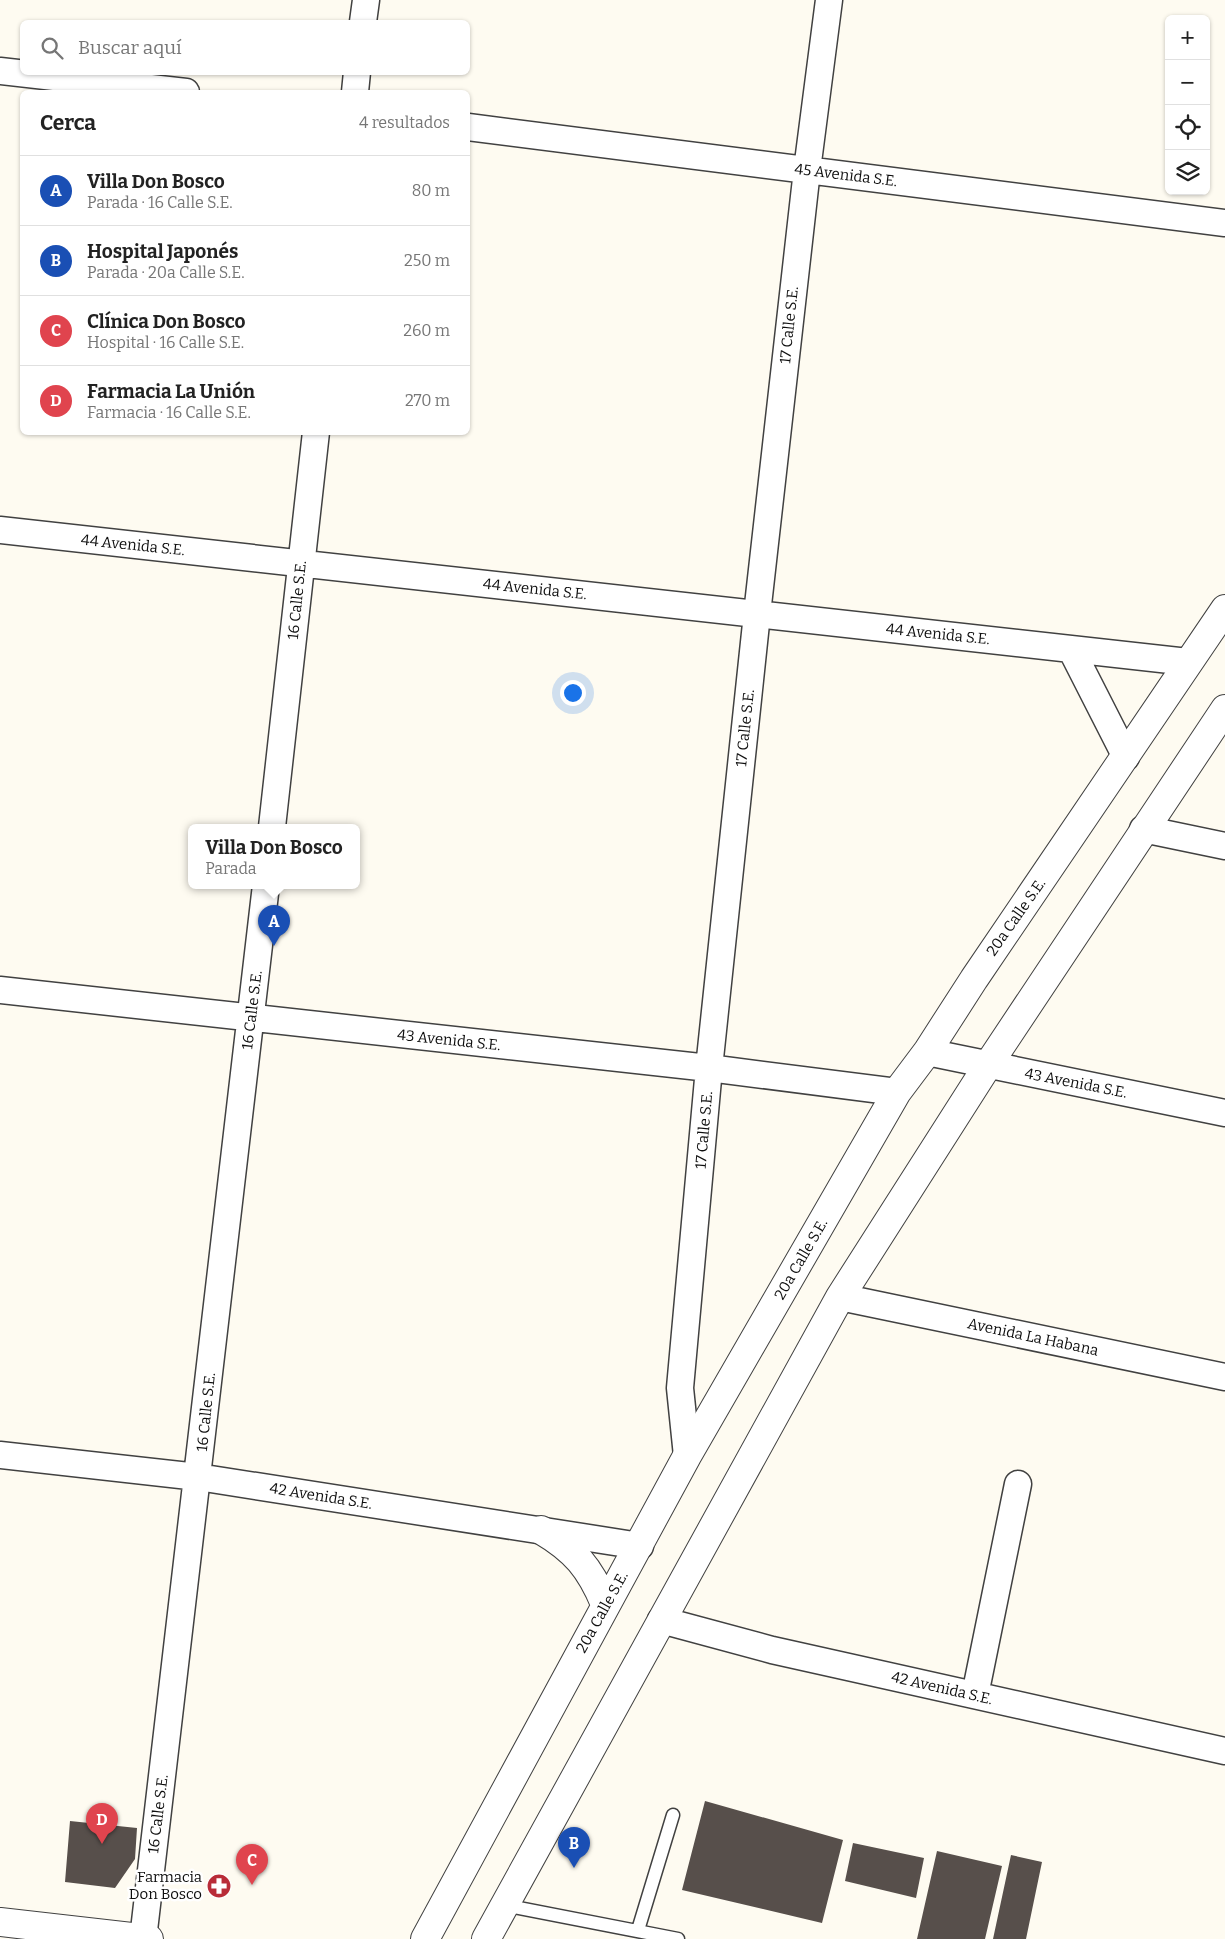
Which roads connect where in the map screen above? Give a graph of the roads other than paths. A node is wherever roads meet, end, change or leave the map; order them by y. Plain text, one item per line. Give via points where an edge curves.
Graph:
1 (366, 0) edge
2 (829, 0) edge
3 (363, 20) edge
4 (0, 71) edge
5 (20, 73) edge
6 (35, 75) edge
7 (357, 75) edge
8 (168, 90) edge
9 (355, 90) edge
10 (470, 126) edge
11 (807, 170) junction
12 (1225, 223) edge
13 (316, 435) edge
14 (0, 530) edge
15 (301, 563) junction
16 (1225, 609) edge
17 (757, 614) junction
18 (1071, 649) junction
19 (1188, 662) junction
20 (1225, 709) edge
21 (1126, 758) junction
22 (272, 824) edge
23 (1143, 829) junction
24 (1225, 846) edge
25 (266, 889) edge
26 (0, 990) edge
27 (251, 1018) junction
28 (927, 1052) junction
29 (988, 1065) junction
30 (709, 1068) junction
31 (897, 1092) junction
32 (1225, 1113) edge
33 (840, 1297) junction
34 (1225, 1377) edge
35 (0, 1455) edge
36 (687, 1456) junction
37 (198, 1477) junction
38 (1018, 1484) dead end
39 (541, 1530) junction
40 (640, 1546) junction
41 (605, 1604) junction
42 (661, 1620) junction
43 (974, 1695) junction
44 (1225, 1751) edge
45 (673, 1815) dead end
46 (504, 1905) junction
47 (0, 1922) edge
48 (638, 1930) junction
49 (143, 1939) edge
50 (149, 1939) edge
51 (425, 1939) edge
52 (486, 1939) edge
53 (678, 1939) edge

1 - 3 street
2 - 11 street, 17 Calle S.E.
4 - 5 street
6 - 8 street
7 - 9 street
10 - 11 street, 45 Avenida S.E.
11 - 12 street, 45 Avenida S.E.
11 - 17 street, 17 Calle S.E.
13 - 15 street, 16 Calle S.E.
14 - 15 street, 44 Avenida S.E.
15 - 17 street, 44 Avenida S.E.
15 - 22 street, 16 Calle S.E.
16 - 19 street, 20a Calle S.E.
17 - 18 street, 44 Avenida S.E.
17 - 30 street, 17 Calle S.E.
18 - 19 street, 44 Avenida S.E.
18 - 21 street
19 - 21 street, 20a Calle S.E.
20 - 23 street
21 - 28 street, 20a Calle S.E.
23 - 24 street
23 - 29 street
25 - 27 street, 16 Calle S.E.
26 - 27 street, 43 Avenida S.E.
27 - 30 street, 43 Avenida S.E.
27 - 37 street, 16 Calle S.E.
28 - 29 street, 43 Avenida S.E.
28 - 31 street, 20a Calle S.E.
29 - 32 street, 43 Avenida S.E.
29 - 33 street
30 - 31 street, 43 Avenida S.E.
30 - 36 street, 17 Calle S.E. via 680,1388
31 - 36 street, 20a Calle S.E.
33 - 34 street, Avenida La Habana
33 - 42 street
35 - 37 street, 42 Avenida S.E.
36 - 40 street, 20a Calle S.E.
37 - 39 street, 42 Avenida S.E.
37 - 49 street, 16 Calle S.E.
38 - 43 street
39 - 40 street, 42 Avenida S.E.
39 - 41 street via 563,1543 581,1560 596,1580
40 - 41 street, 20a Calle S.E.
41 - 51 street, 20a Calle S.E.
42 - 43 street, 42 Avenida S.E. via 772,1650
42 - 46 street
43 - 44 street, 42 Avenida S.E.
45 - 48 lane
46 - 48 lane
46 - 52 street
47 - 49 street
48 - 53 lane
49 - 50 street

